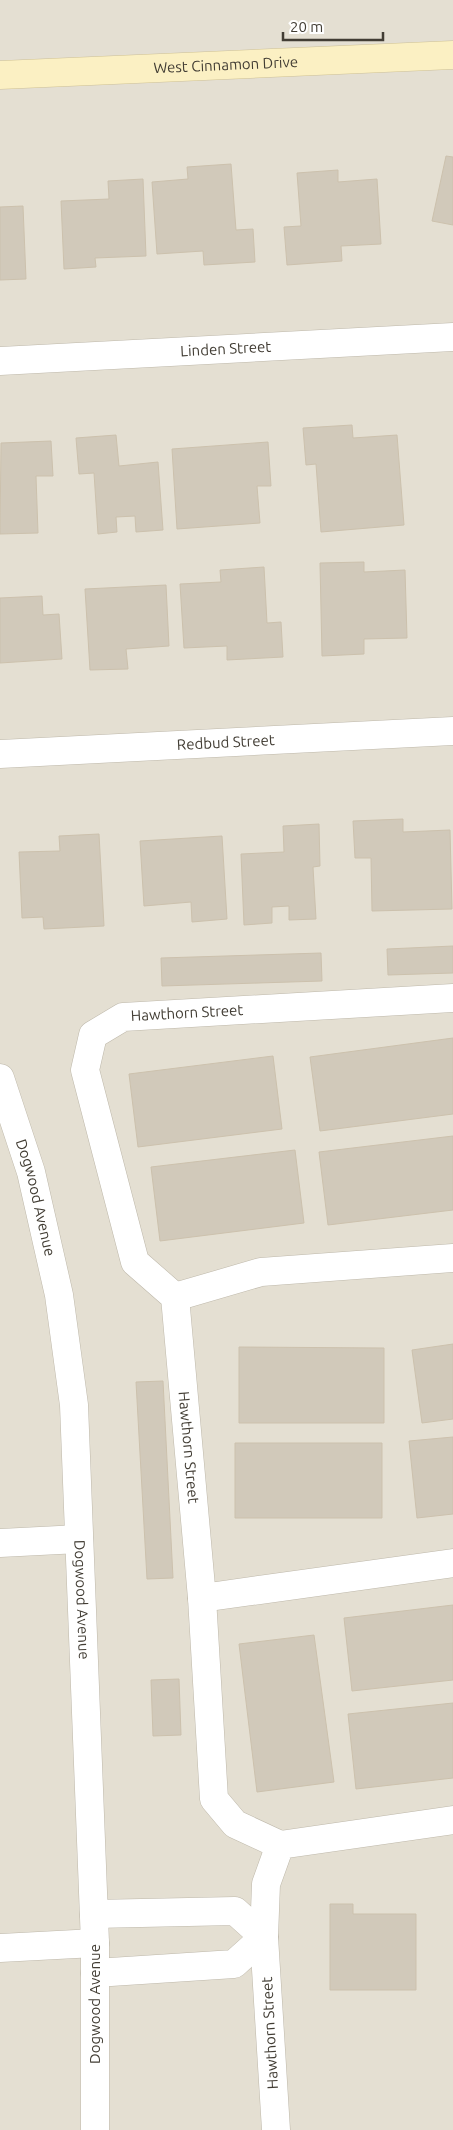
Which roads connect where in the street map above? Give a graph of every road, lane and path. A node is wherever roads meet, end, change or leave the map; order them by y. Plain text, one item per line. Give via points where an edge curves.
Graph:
1 (453, 55) edge
2 (0, 75) edge
3 (453, 337) edge
4 (0, 361) edge
5 (453, 731) edge
6 (0, 754) edge
7 (453, 998) edge
8 (0, 1078) edge
9 (7, 1121) edge
10 (453, 1258) edge
11 (175, 1296) junction
12 (79, 1539) junction
13 (0, 1543) edge
14 (453, 1563) edge
15 (202, 1598) junction
16 (453, 1820) edge
17 (280, 1845) junction
18 (94, 1914) junction
19 (264, 1937) junction
20 (95, 1943) junction
21 (0, 1948) edge
22 (95, 1973) junction
23 (95, 2130) edge
24 (276, 2130) edge

1 - 2 main road, West Cinnamon Drive
3 - 4 street, Linden Street
5 - 6 street, Redbud Street
7 - 11 street, Hawthorn Street via 123,1017 92,1035 84,1070 135,1262
8 - 9 street, Dogwood Avenue
9 - 12 street, Dogwood Avenue via 31,1172 59,1295 74,1405
10 - 11 street via 261,1272
11 - 15 street, Hawthorn Street
12 - 13 street
12 - 18 street, Dogwood Avenue
14 - 15 street
15 - 17 street, Hawthorn Street via 214,1799 235,1824
16 - 17 street
17 - 19 street, Hawthorn Street via 266,1884
18 - 19 street via 235,1911
18 - 20 street, Dogwood Avenue
19 - 22 street via 234,1964
19 - 24 street, Hawthorn Street
20 - 21 street
20 - 22 street, Dogwood Avenue
22 - 23 street, Dogwood Avenue

